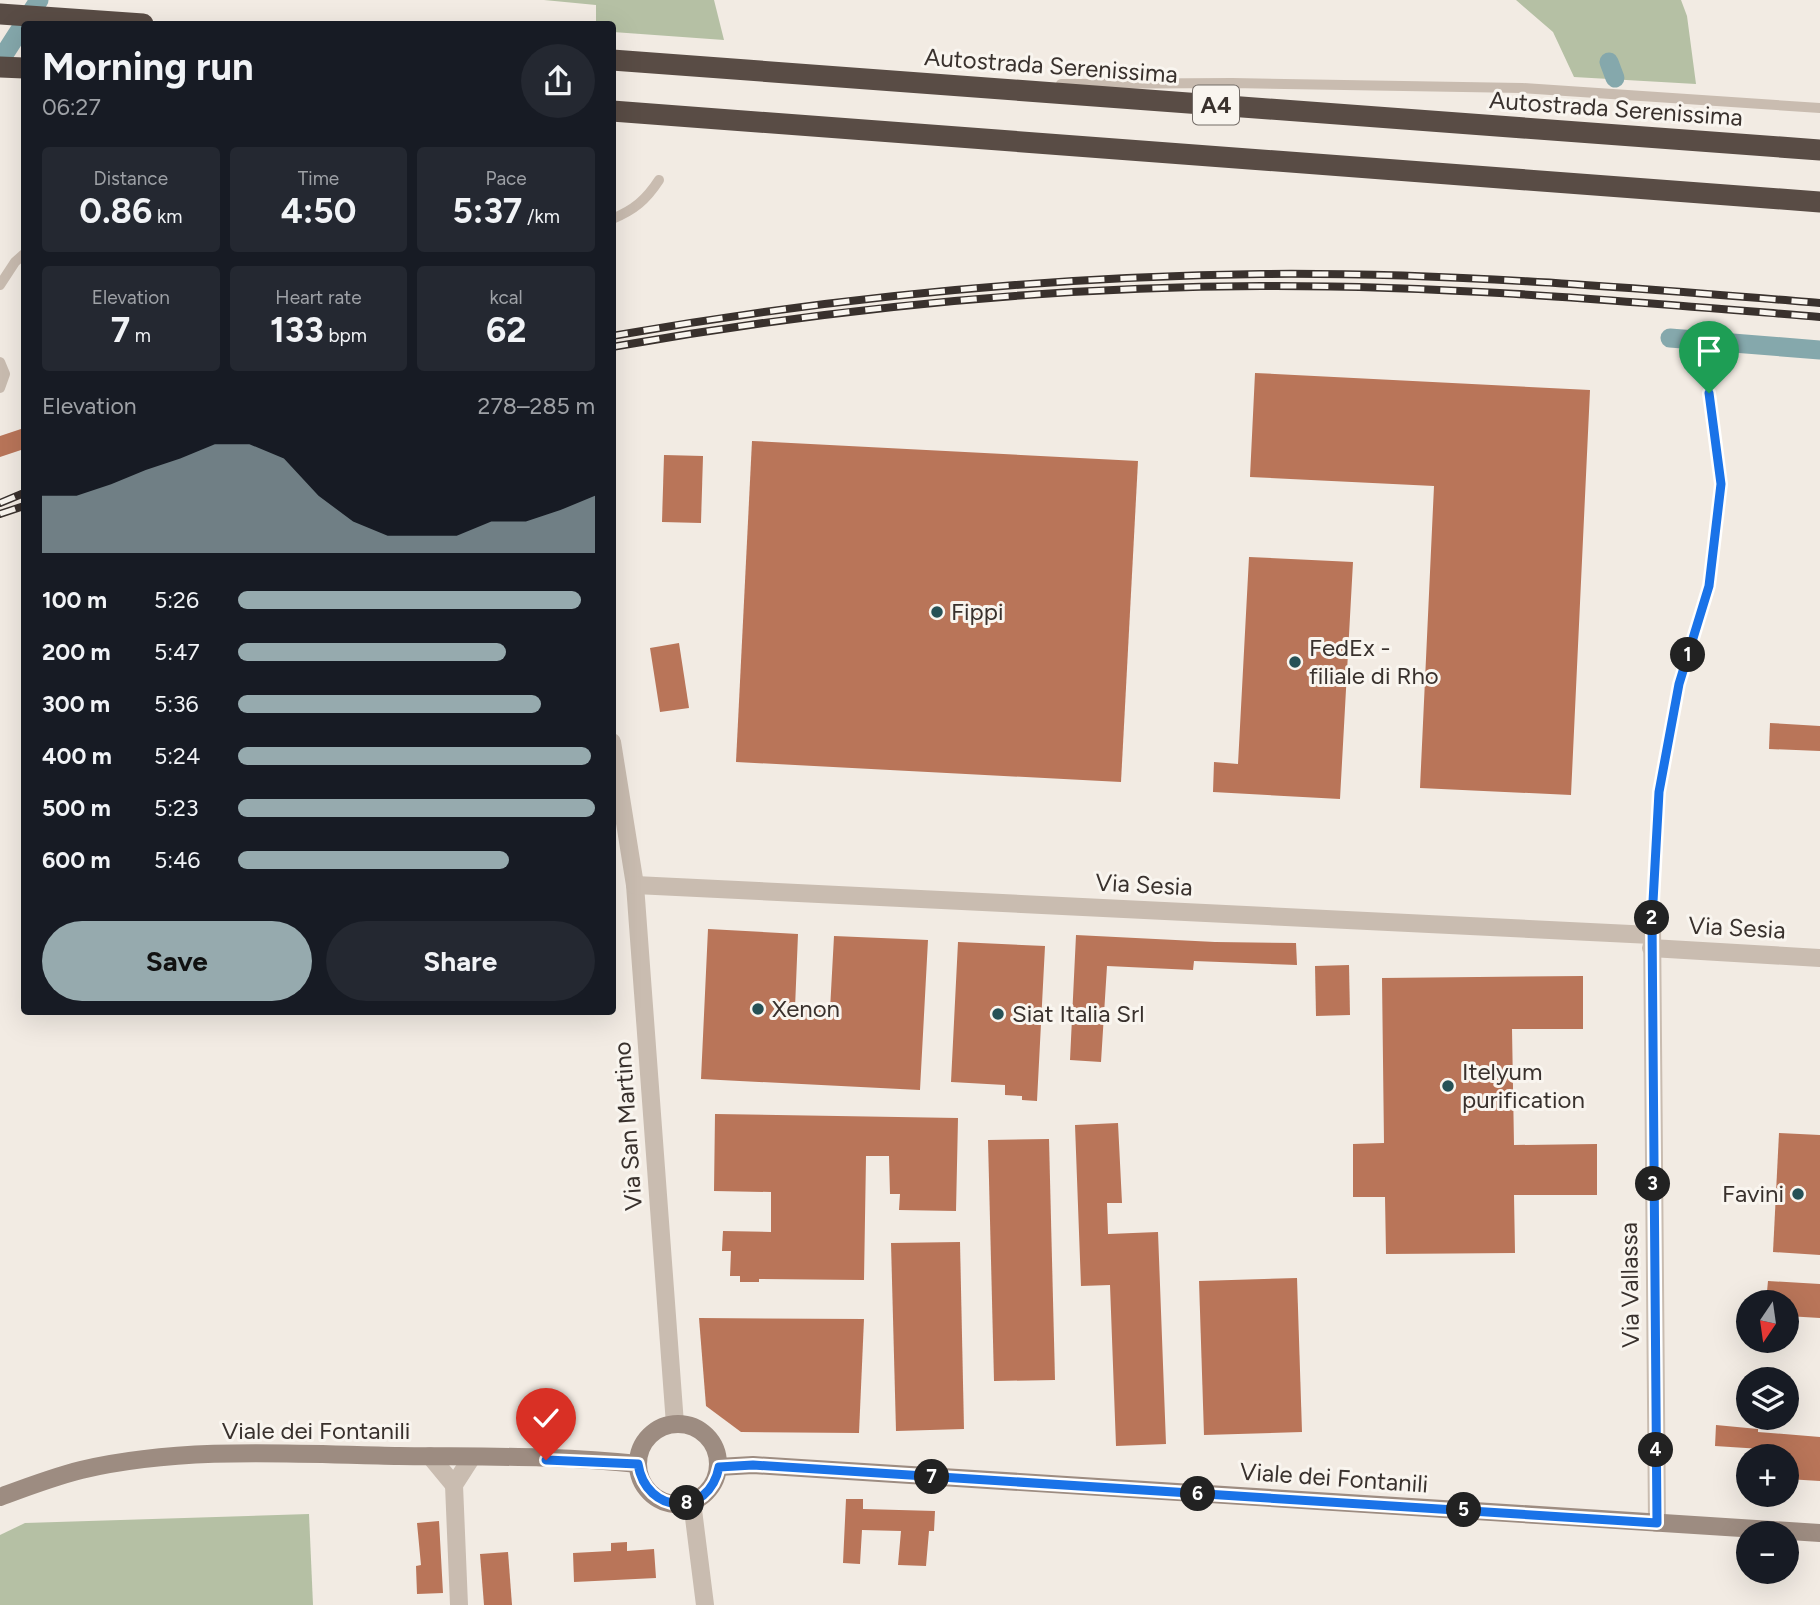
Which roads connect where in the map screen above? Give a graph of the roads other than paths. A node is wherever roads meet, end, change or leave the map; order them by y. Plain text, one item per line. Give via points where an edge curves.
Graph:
1 (0, 14) edge
2 (102, 21) edge
3 (616, 60) edge
4 (0, 67) edge
5 (21, 68) edge
6 (947, 84) junction
7 (1820, 108) edge
8 (616, 111) edge
9 (1820, 150) edge
10 (659, 180) dead end
11 (1820, 202) edge
12 (616, 217) edge
13 (21, 257) edge
14 (0, 285) edge
15 (0, 362) edge
16 (0, 388) edge
17 (1709, 393) dead end
18 (616, 767) edge
19 (635, 885) junction
20 (1651, 934) junction
21 (1820, 958) edge
22 (675, 1424) junction
23 (430, 1456) junction
24 (471, 1457) junction
25 (638, 1464) junction
26 (719, 1467) junction
27 (454, 1485) junction
28 (0, 1497) edge
29 (692, 1502) junction
30 (1657, 1523) junction
31 (1820, 1533) edge
32 (459, 1605) edge
33 (705, 1605) edge

1 - 2 highway
3 - 6 highway, Autostrada Serenissima / A4
4 - 5 highway
6 - 7 lane via 1522,88
6 - 9 highway, Autostrada Serenissima / A4
8 - 11 highway, A4
10 - 12 lane via 643,202
13 - 14 lane
15 - 16 lane via 5,374
17 - 20 lane via 1721,484 1709,586 1679,684 1659,792
18 - 19 street, Via San Martino
19 - 20 street, Via Sesia
19 - 22 street, Via San Martino
20 - 21 street, Via Sesia
20 - 30 street, Via Vallassa
22 - 25 main road via 647,1438
22 - 26 main road via 707,1435
23 - 24 main road, Viale dei Fontanili
23 - 27 street
23 - 28 main road, Viale dei Fontanili via 190,1454 80,1470
24 - 25 main road, Viale dei Fontanili
24 - 27 street
25 - 29 main road via 644,1485 660,1500
26 - 29 main road via 713,1485
26 - 30 main road, Viale dei Fontanili via 753,1465
27 - 32 street
29 - 33 street
30 - 31 main road, Viale dei Fontanili

